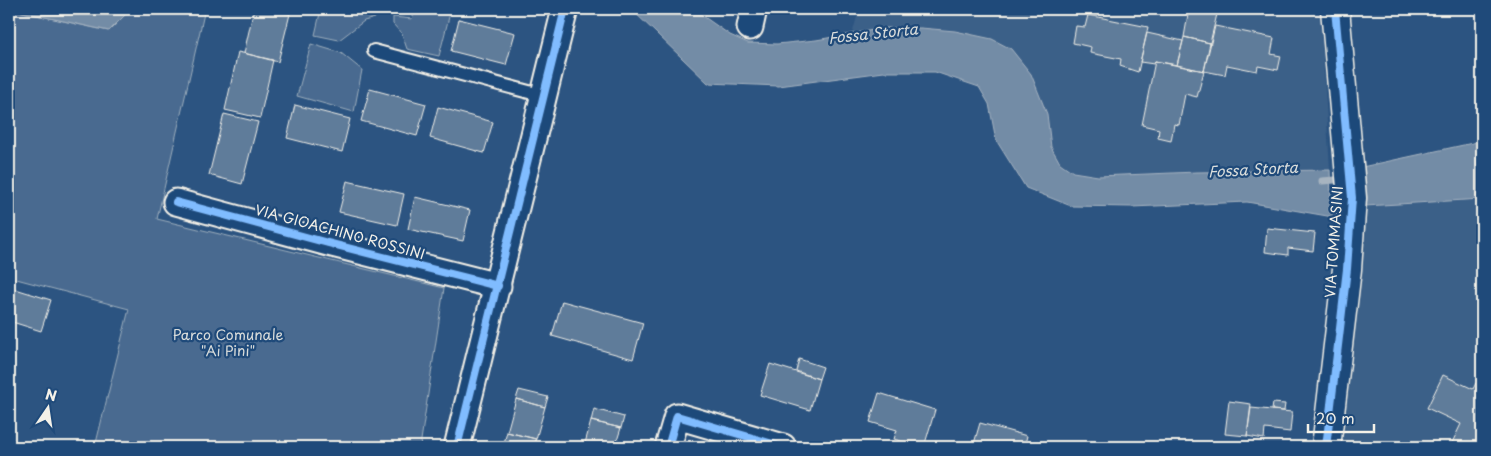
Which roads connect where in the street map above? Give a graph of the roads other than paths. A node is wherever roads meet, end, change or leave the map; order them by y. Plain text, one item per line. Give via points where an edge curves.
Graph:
1 (565, 9) edge
2 (1336, 9) edge
3 (374, 51) dead end
4 (544, 96) junction
5 (176, 202) dead end
6 (498, 286) junction
7 (457, 447) edge
8 (668, 447) edge
9 (783, 447) edge
10 (1326, 447) edge

1 - 4 street
2 - 10 street, VIA TOMMASINI via 1352,198
3 - 4 lane
4 - 6 street
5 - 6 street, VIA GIOACHINO ROSSINI
6 - 7 street
8 - 9 street via 677,416

